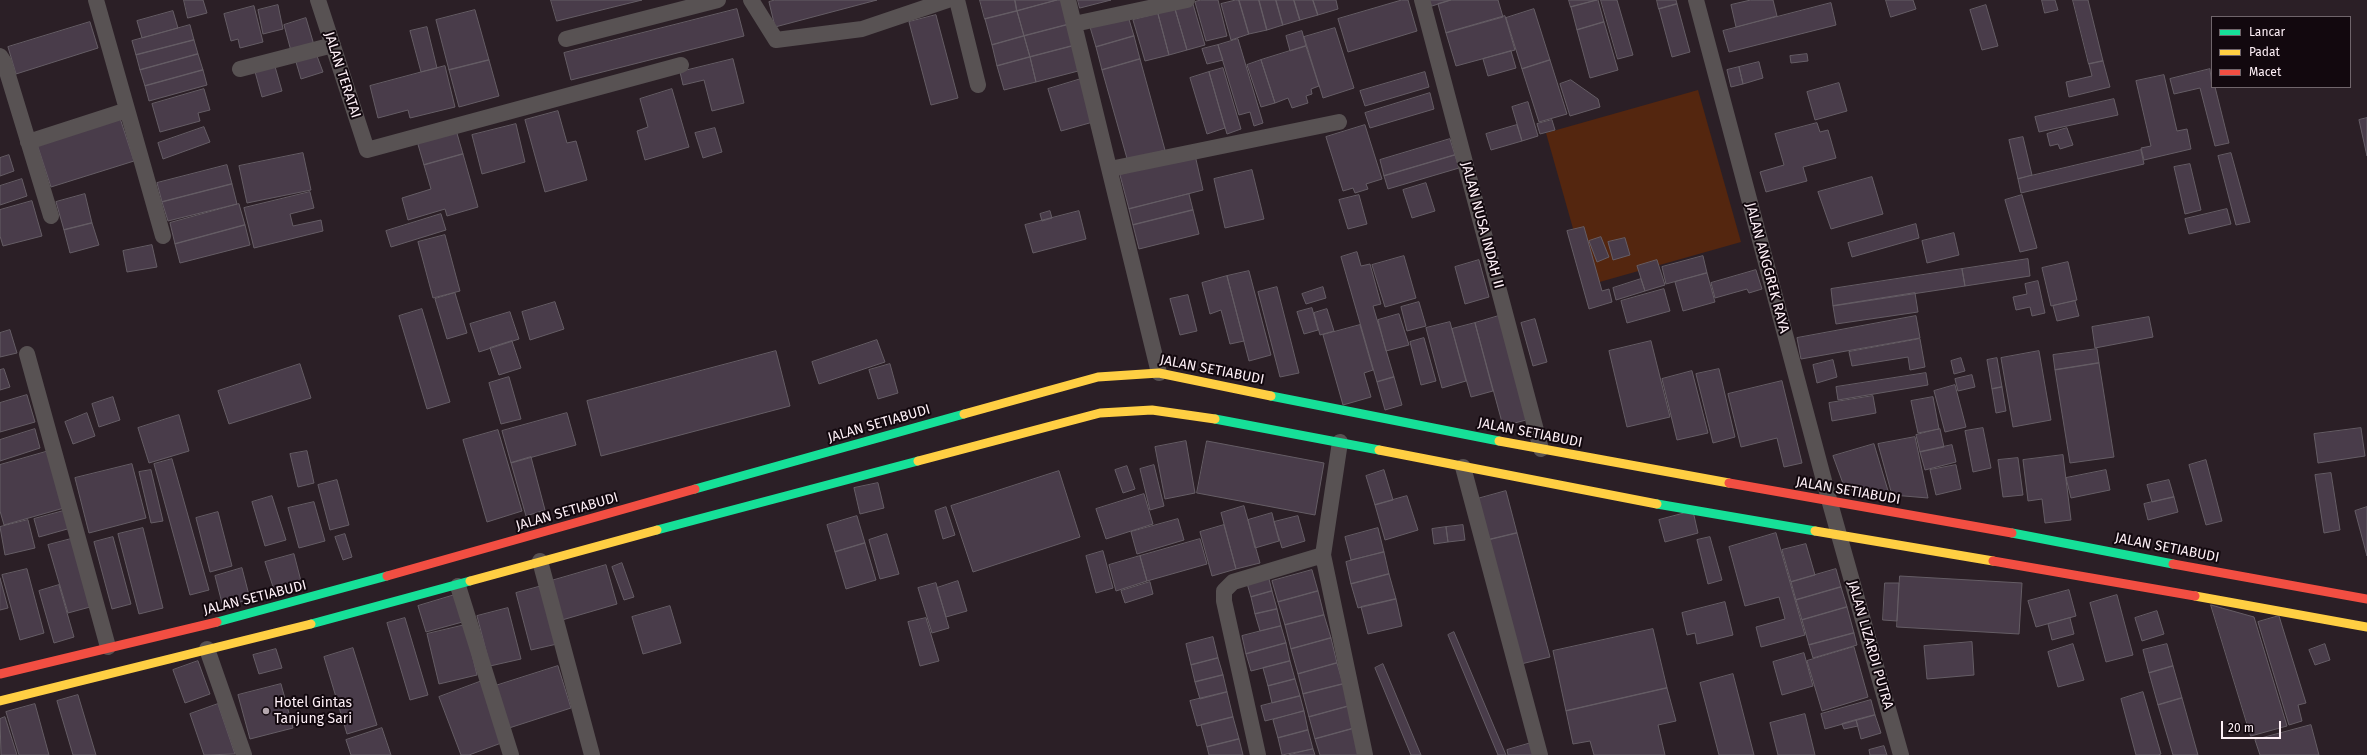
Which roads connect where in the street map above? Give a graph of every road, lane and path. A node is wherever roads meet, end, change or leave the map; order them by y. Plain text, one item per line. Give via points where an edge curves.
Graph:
1 (96, 0) edge
2 (318, 0) edge
3 (718, 0) edge
4 (751, 0) edge
5 (948, 0) edge
6 (956, 0) edge
7 (1068, 0) edge
8 (1422, 0) edge
9 (1696, 0) edge
10 (1182, 1) edge
11 (1074, 24) junction
12 (566, 39) dead end
13 (333, 45) junction
14 (0, 56) edge
15 (681, 66) dead end
16 (240, 69) dead end
17 (978, 85) dead end
18 (127, 110) junction
19 (1339, 122) dead end
20 (28, 142) junction
21 (1110, 169) junction
22 (51, 216) dead end
23 (163, 236) dead end
24 (27, 354) dead end
25 (1159, 372) junction
26 (1340, 442) junction
27 (1542, 450) junction
28 (1463, 467) junction
29 (1830, 503) junction
30 (1839, 535) junction
31 (1323, 555) junction
32 (540, 561) junction
33 (458, 586) junction
34 (2367, 599) edge
35 (2367, 627) edge
36 (108, 647) junction
37 (206, 649) junction
38 (0, 674) edge
39 (0, 701) edge
40 (244, 755) edge
41 (511, 755) edge
42 (592, 755) edge
43 (1258, 755) edge
44 (1365, 755) edge
45 (1540, 755) edge
46 (1901, 755) edge

1 - 18 street
2 - 13 street, JALAN TERATAI
3 - 12 street
4 - 5 street via 776,40 862,29
6 - 17 street
7 - 11 street
8 - 27 street, JALAN NUSA INDAH II
9 - 29 street, JALAN ANGGREK RAYA
10 - 11 street
11 - 21 street
13 - 15 street, JALAN TERATAI via 367,150
13 - 16 street
14 - 20 street
18 - 20 street
18 - 23 street
19 - 21 street
20 - 22 street
21 - 25 street
24 - 36 street
25 - 27 main road, JALAN SETIABUDI
25 - 36 main road, JALAN SETIABUDI via 1098,377 290,604
26 - 28 main road
26 - 31 street
26 - 32 main road via 1152,410 1100,413
27 - 29 main road, JALAN SETIABUDI
28 - 30 main road via 1637,501
28 - 45 street
29 - 30 street, JALAN ANGGREK RAYA
29 - 34 main road, JALAN SETIABUDI via 1999,531
30 - 35 main road
30 - 46 street, JALAN LIZARDI PUTRA
31 - 43 street via 1233,582 1224,591
31 - 44 street
32 - 33 main road
32 - 42 street
33 - 37 main road
33 - 41 street
36 - 38 main road, JALAN SETIABUDI
37 - 39 main road
37 - 40 street

